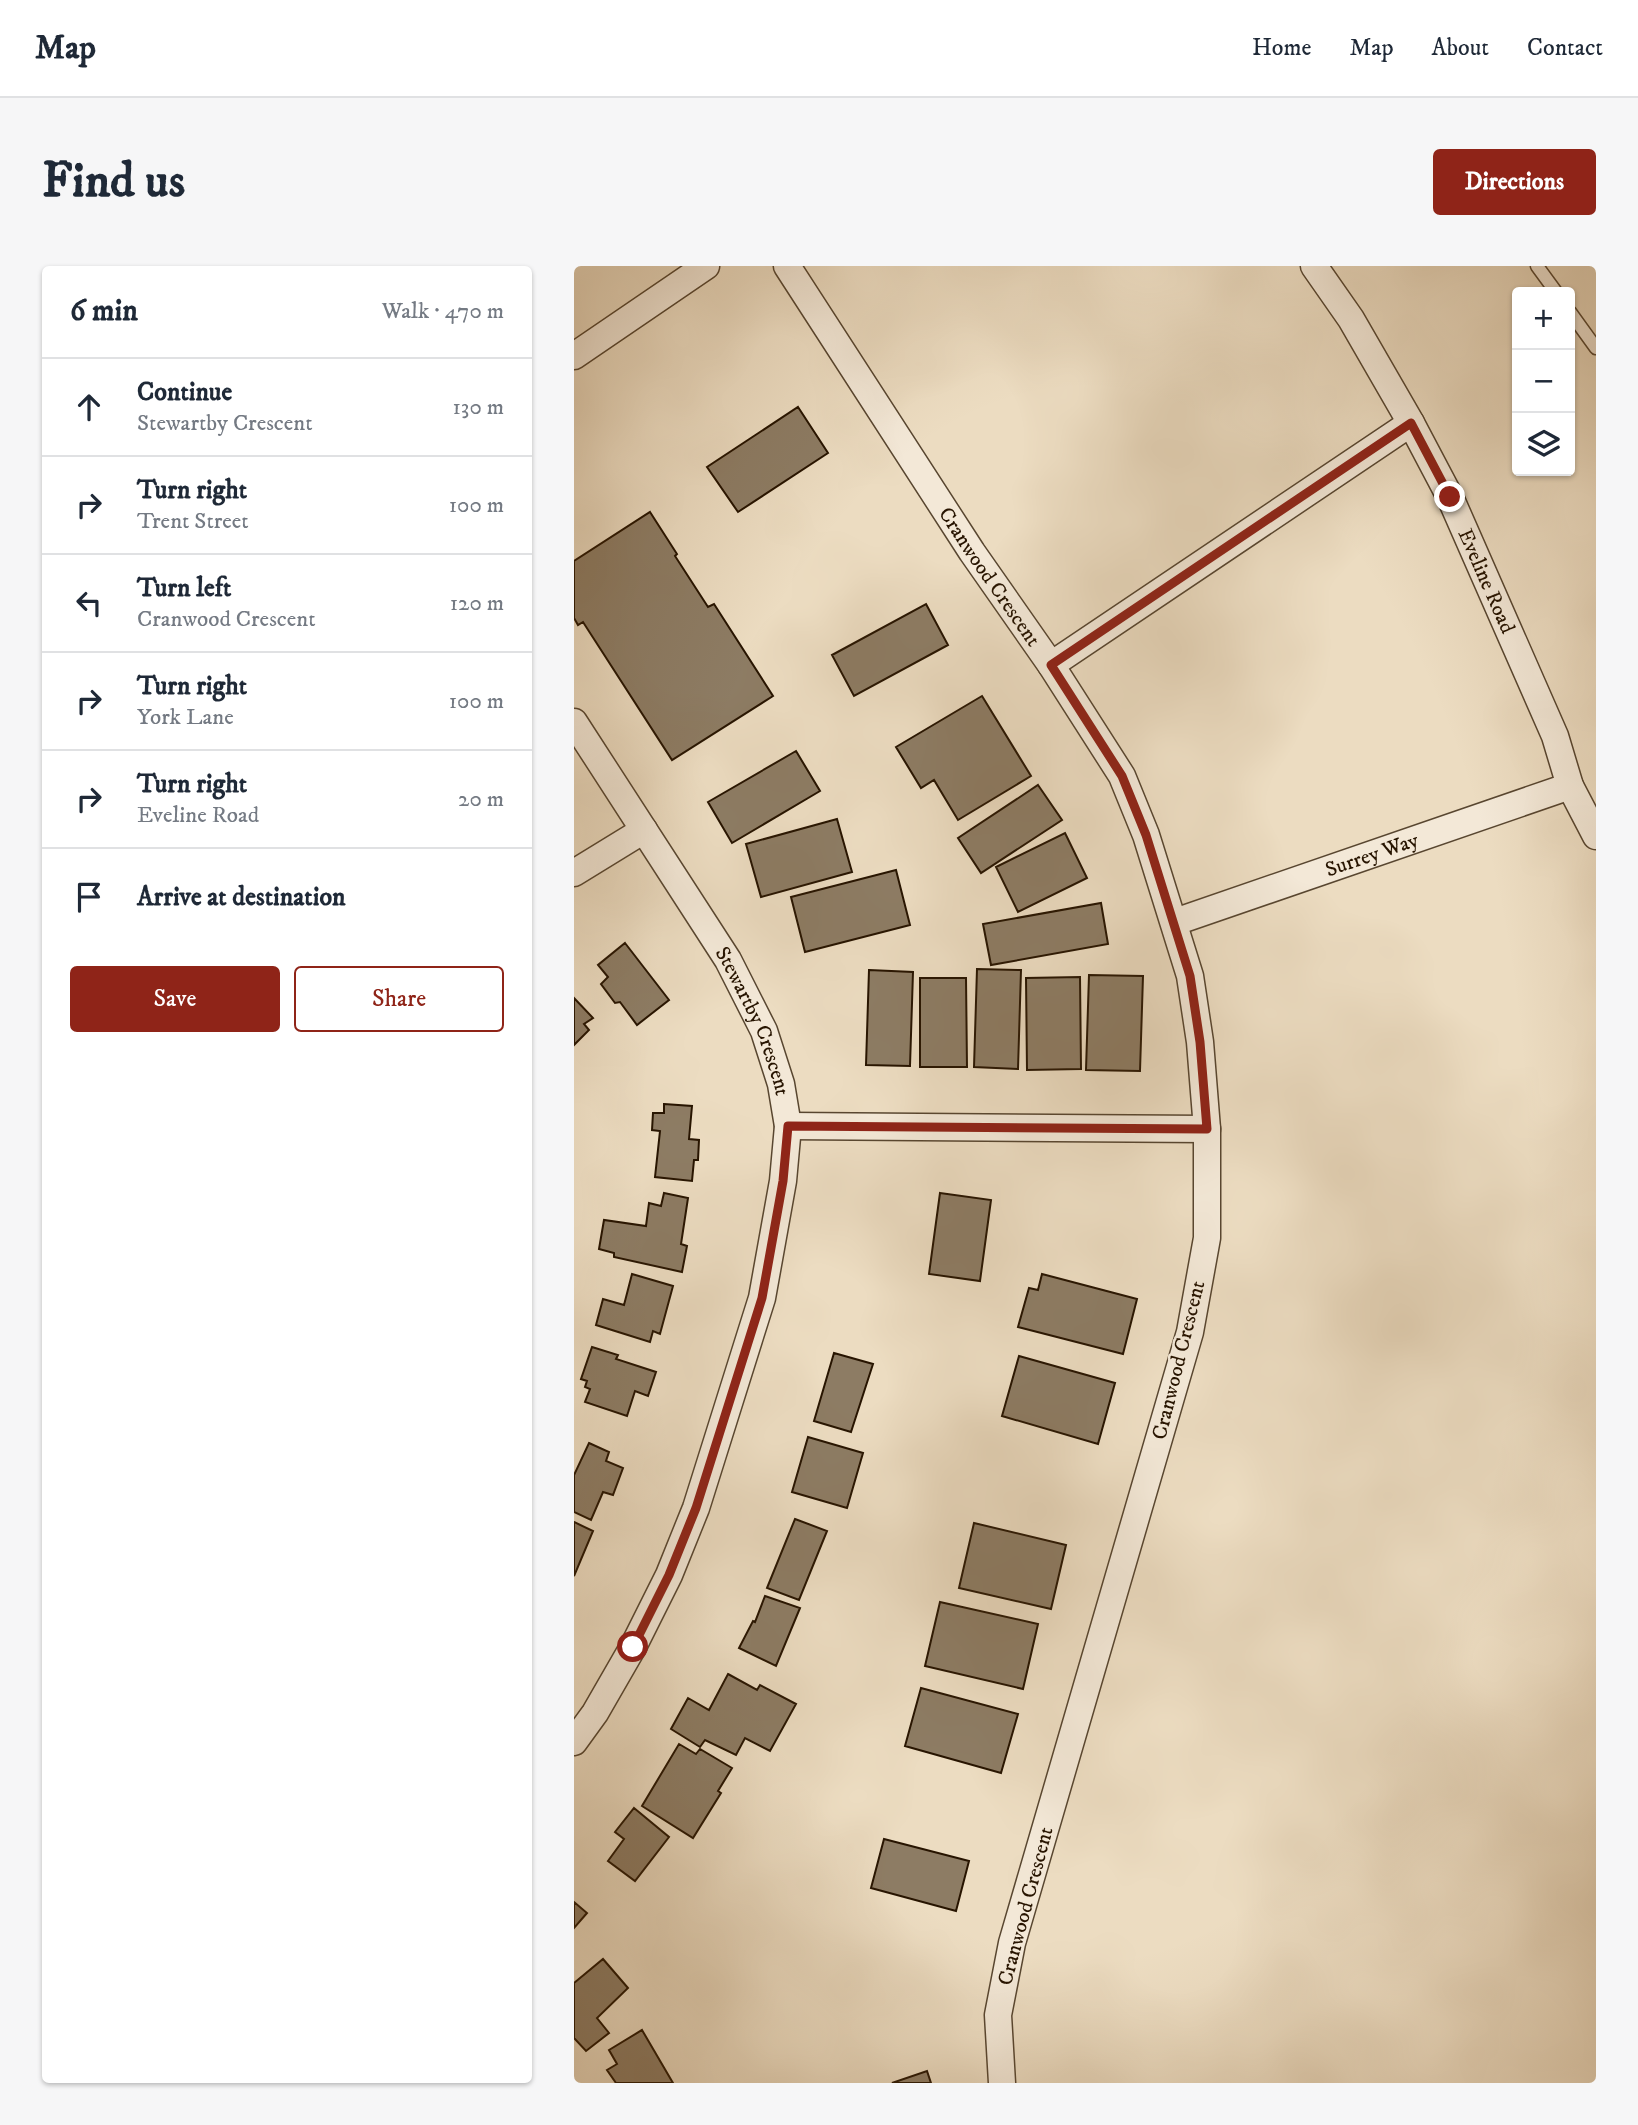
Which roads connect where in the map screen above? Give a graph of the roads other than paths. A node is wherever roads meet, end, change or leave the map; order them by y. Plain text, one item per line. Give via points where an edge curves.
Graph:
1 (706, 266) edge
2 (787, 266) edge
3 (1314, 266) edge
4 (1537, 266) edge
5 (1552, 287) edge
6 (1575, 319) edge
7 (1596, 348) edge
8 (574, 356) edge
9 (1411, 423) junction
10 (1051, 665) junction
11 (574, 722) edge
12 (1570, 786) junction
13 (644, 830) junction
14 (1596, 836) edge
15 (574, 873) edge
16 (1175, 922) junction
17 (788, 1126) junction
18 (1207, 1129) junction
19 (574, 1742) edge
20 (1002, 2083) edge

1 - 8 street
2 - 10 street, Cranwood Crescent via 972,552
3 - 9 street, Eveline Road via 1351,319
4 - 5 lane
6 - 7 lane
9 - 10 street
9 - 12 street, Eveline Road via 1496,599 1555,736
10 - 16 street, Cranwood Crescent via 1122,776
11 - 13 street, Stewartby Crescent
12 - 14 street, Eveline Road
12 - 16 street, Surrey Way
13 - 15 street
13 - 17 street, Stewartby Crescent via 728,960 764,1031
16 - 18 street, Cranwood Crescent via 1190,976
17 - 18 street
17 - 19 street, Stewartby Crescent via 762,1298 696,1508 633,1647
18 - 20 street, Cranwood Crescent via 1207,1238 1190,1332 1012,1943 998,2015

